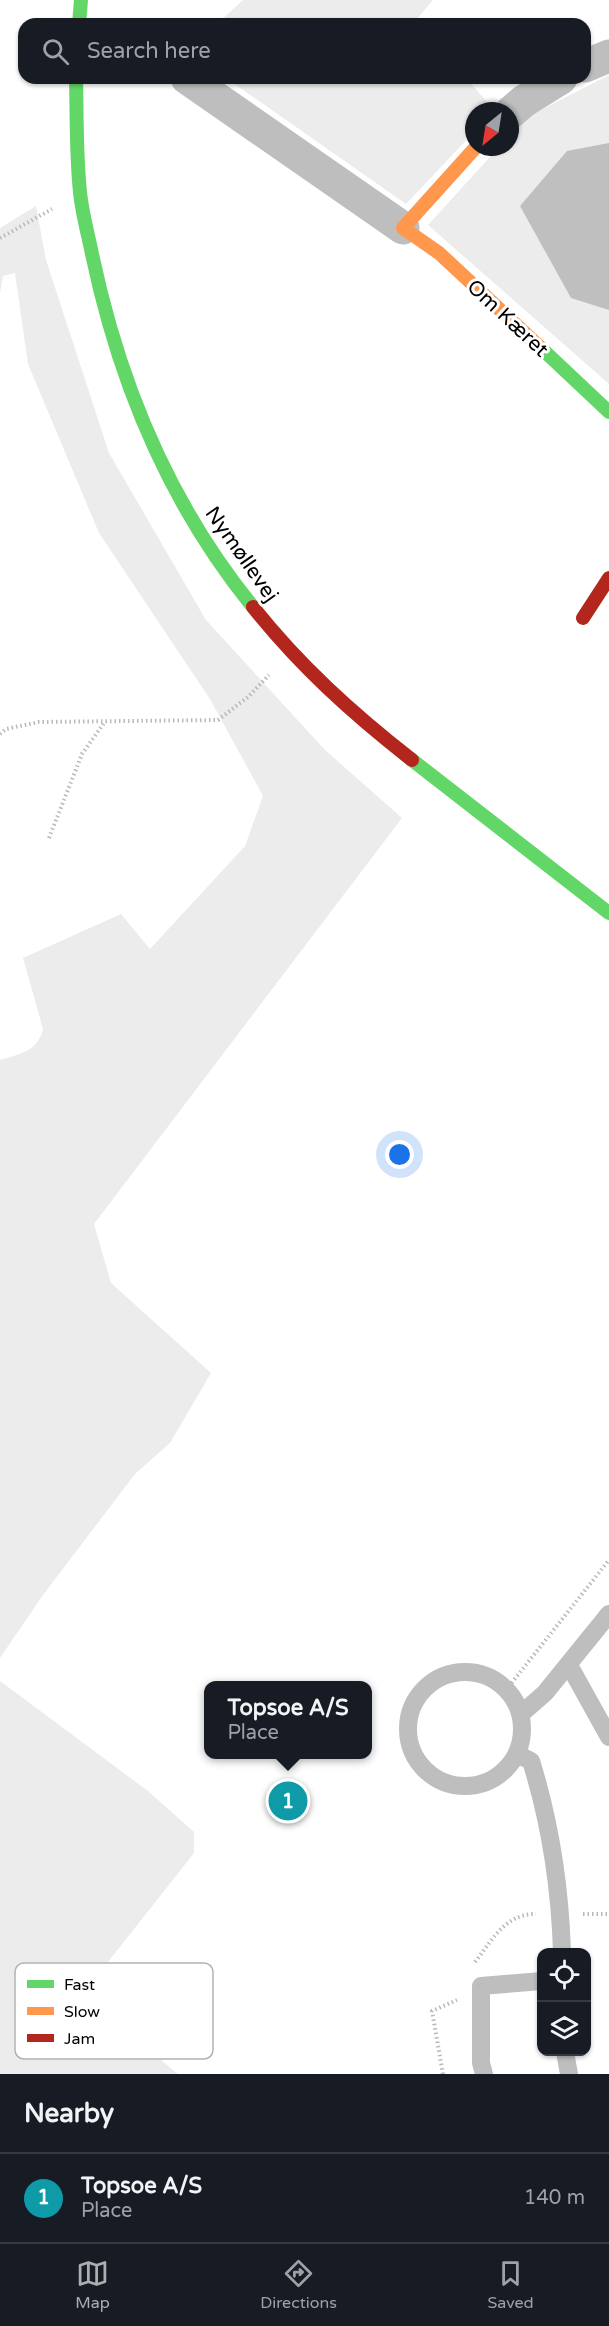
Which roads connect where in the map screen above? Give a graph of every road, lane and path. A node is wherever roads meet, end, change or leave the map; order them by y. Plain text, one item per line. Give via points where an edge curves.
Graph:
1 (81, 0) edge
2 (80, 18) edge
3 (609, 56) edge
4 (591, 64) edge
5 (76, 84) edge
6 (196, 84) edge
7 (551, 84) edge
8 (519, 105) edge
9 (468, 156) edge
10 (80, 193) junction
11 (403, 228) junction
12 (0, 238) edge
13 (609, 412) edge
14 (609, 578) edge
15 (584, 618) dead end
16 (290, 653) junction
17 (104, 722) junction
18 (0, 734) edge
19 (49, 838) dead end
20 (609, 913) edge
21 (609, 1560) edge
22 (609, 1614) edge
23 (569, 1665) junction
24 (506, 1690) junction
25 (521, 1714) junction
26 (609, 1737) edge
27 (517, 1754) junction
28 (561, 1914) junction
29 (609, 1914) edge
30 (562, 1948) edge
31 (474, 1965) dead end
32 (537, 1981) edge
33 (452, 1993) dead end
34 (454, 2001) dead end
35 (567, 2056) edge
36 (484, 2074) edge
37 (569, 2074) edge

1 - 2 street
3 - 4 street
5 - 10 street, Nymøllevej
6 - 11 street, Om Kæret
7 - 8 street
9 - 11 street
10 - 12 path
10 - 16 street, Nymøllevej via 102,301 129,388 175,493 222,569
11 - 13 street, Om Kæret via 439,253
14 - 15 street
16 - 17 path via 248,697 218,720
16 - 20 street, Nymøllevej via 362,721
17 - 18 path via 39,722 6,729
17 - 19 path via 82,754
21 - 24 path
22 - 23 lane
23 - 25 lane
23 - 26 lane
24 - 25 lane
24 - 27 lane via 484,1675 464,1672 440,1677 414,1701 408,1720 411,1751 431,1776 449,1785 469,1787 501,1774
25 - 27 lane
27 - 28 lane via 531,1761 545,1807
28 - 29 path
28 - 30 lane
28 - 31 path via 520,1914 502,1927
32 - 36 lane via 481,1986
33 - 34 path
35 - 37 lane

